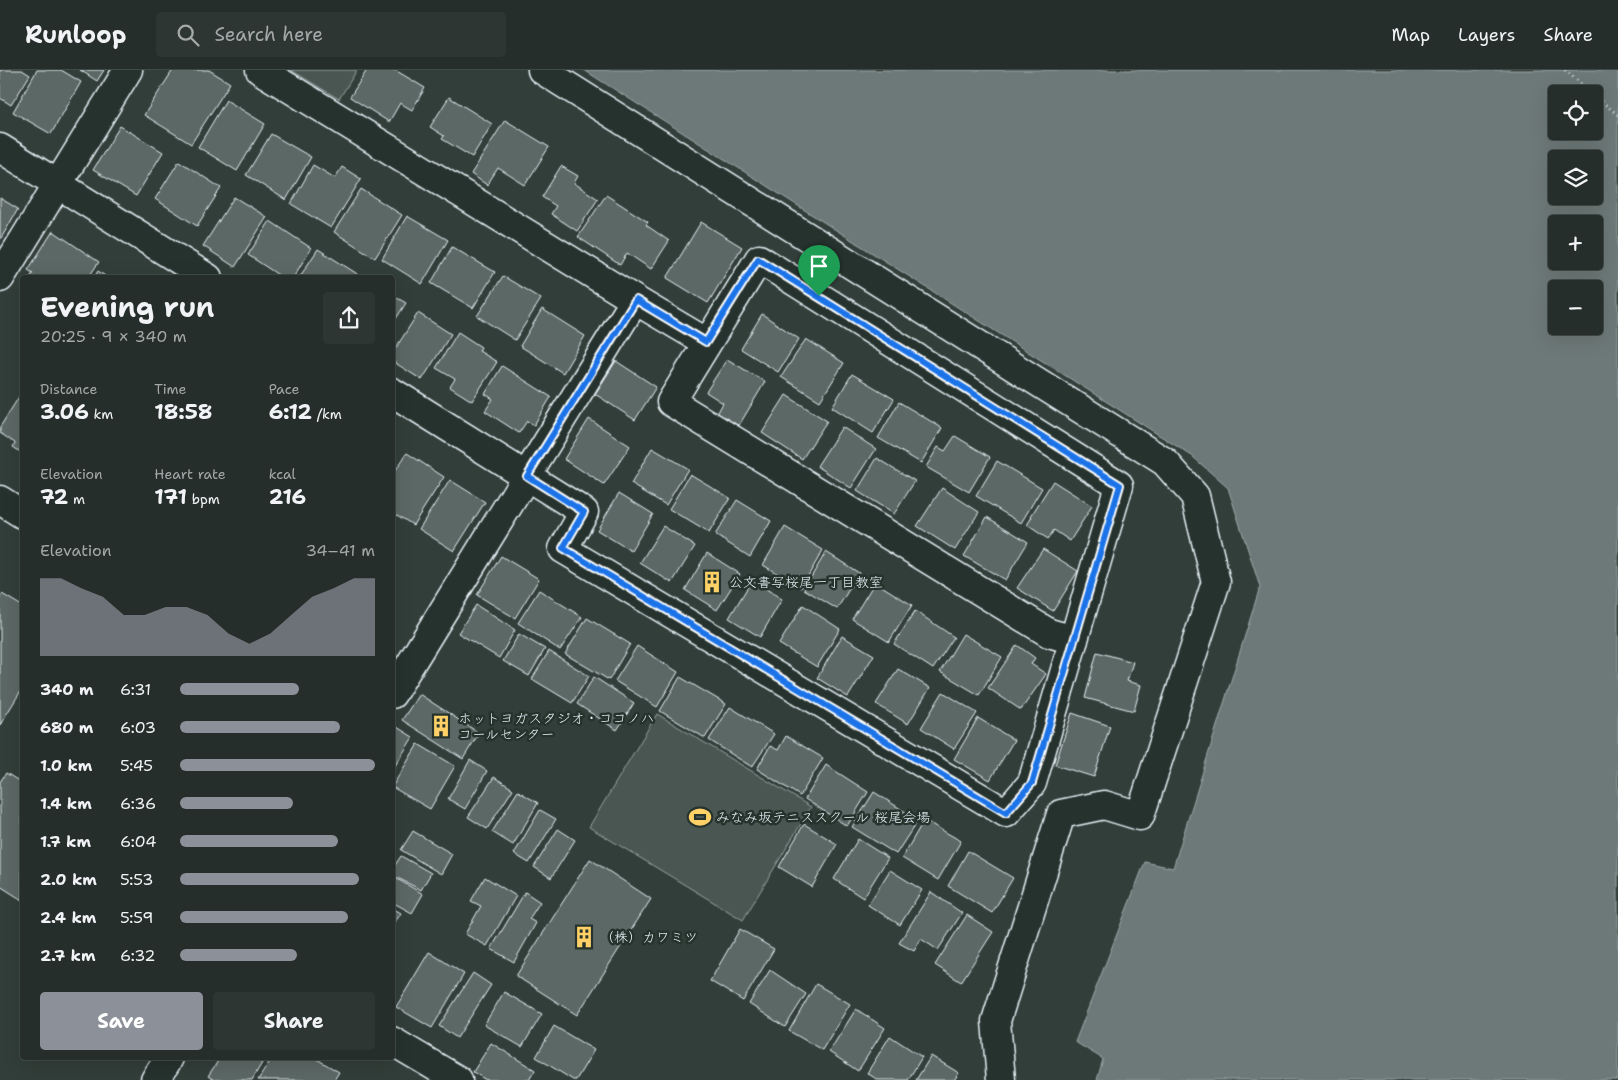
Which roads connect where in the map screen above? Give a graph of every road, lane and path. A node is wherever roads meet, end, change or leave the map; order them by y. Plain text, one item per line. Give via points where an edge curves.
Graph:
1 (128, 70) edge
2 (260, 70) edge
3 (542, 70) edge
4 (1565, 70) edge
5 (1582, 85) edge
6 (1603, 102) edge
7 (1618, 115) edge
8 (0, 148) edge
9 (58, 184) junction
10 (203, 275) edge
11 (0, 278) edge
12 (636, 300) junction
13 (706, 342) junction
14 (395, 394) edge
15 (527, 476) junction
16 (0, 500) edge
17 (20, 513) edge
18 (1074, 640) junction
19 (395, 689) edge
20 (395, 1043) edge
21 (168, 1060) edge
22 (155, 1080) edge
23 (458, 1080) edge
24 (1001, 1080) edge

1 - 9 street
2 - 12 street
3 - 24 street via 1165,462 1195,496 1216,582 1143,807 1140,816 1104,805 1061,814 996,1021
4 - 5 path
6 - 7 path
8 - 9 street
9 - 10 street
9 - 11 street
12 - 13 street
12 - 15 street
13 - 18 street via 671,402 1049,634
13 - 18 street via 758,259 1120,485
14 - 15 street
15 - 18 street via 584,512 563,548 1006,813 1032,783
15 - 19 street
16 - 17 street
20 - 23 street
21 - 22 street

